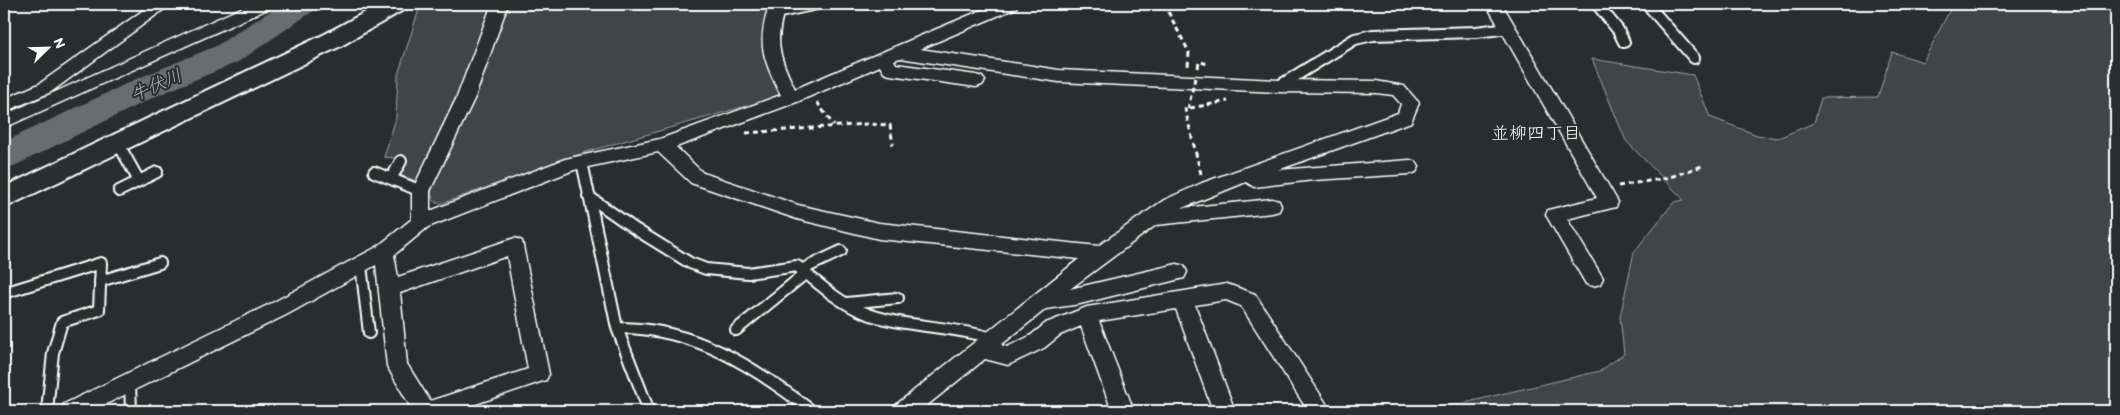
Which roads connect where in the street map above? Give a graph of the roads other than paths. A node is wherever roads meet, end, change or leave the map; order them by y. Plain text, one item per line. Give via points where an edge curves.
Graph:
1 (163, 4) edge
2 (264, 4) edge
3 (397, 4) edge
4 (500, 4) edge
5 (817, 4) edge
6 (1010, 4) edge
7 (1494, 4) edge
8 (1597, 4) edge
9 (1647, 4) edge
10 (776, 8) edge
11 (1509, 28) junction
12 (1624, 42) dead end
13 (891, 55) junction
14 (1694, 58) dead end
15 (976, 81) dead end
16 (1279, 86) junction
17 (791, 98) junction
18 (4, 106) edge
19 (4, 122) edge
20 (118, 143) junction
21 (662, 145) junction
22 (401, 161) dead end
23 (582, 162) junction
24 (1410, 167) dead end
25 (157, 172) dead end
26 (374, 172) dead end
27 (1235, 178) junction
28 (391, 179) junction
29 (139, 181) junction
30 (119, 191) dead end
31 (421, 191) junction
32 (588, 196) junction
33 (4, 198) edge
34 (1272, 206) dead end
35 (1153, 218) junction
36 (421, 222) junction
37 (841, 251) dead end
38 (384, 252) junction
39 (1101, 254) junction
40 (160, 263) dead end
41 (360, 265) junction
42 (804, 271) junction
43 (1177, 272) dead end
44 (1593, 278) dead end
45 (100, 282) junction
46 (390, 288) junction
47 (4, 293) edge
48 (898, 298) dead end
49 (1183, 299) junction
50 (1042, 300) junction
51 (846, 303) junction
52 (1088, 314) junction
53 (617, 328) junction
54 (736, 330) dead end
55 (369, 333) dead end
56 (988, 344) junction
57 (130, 382) junction
58 (47, 411) edge
59 (72, 411) edge
60 (131, 411) edge
61 (424, 411) edge
62 (428, 411) edge
63 (649, 411) edge
64 (812, 411) edge
65 (905, 411) edge
66 (1123, 411) edge
67 (1224, 411) edge
68 (1320, 411) edge

1 - 18 street via 45,88
2 - 19 street
3 - 20 street via 333,40
4 - 31 street via 466,96
5 - 10 lane
6 - 13 street
7 - 11 street
8 - 12 lane
9 - 14 lane
10 - 17 street via 768,42 769,53
11 - 16 lane via 1373,35 1355,39
11 - 44 street via 1610,202 1554,215
13 - 15 street via 890,69
13 - 16 street via 1059,76
13 - 17 street
16 - 27 street via 1376,87 1398,90 1410,103 1405,117
17 - 21 street
20 - 29 lane
20 - 33 street
21 - 23 street
21 - 39 street via 697,178 797,212 879,232
22 - 28 lane
23 - 32 lane
23 - 36 street
24 - 27 street via 1252,180
25 - 29 lane
26 - 28 lane
27 - 35 street via 1171,205
28 - 31 lane
29 - 30 lane
31 - 36 street
32 - 42 lane via 635,229 690,263 706,269 748,273 797,266
32 - 53 lane
34 - 35 street
35 - 39 street
36 - 38 street
37 - 42 lane
38 - 41 street
38 - 46 street
39 - 50 street
40 - 45 lane
41 - 55 lane
41 - 57 street via 281,308
42 - 51 lane
42 - 54 lane
43 - 50 street via 1080,296
45 - 47 lane via 101,263
45 - 58 lane via 99,310 62,322 53,353
46 - 61 street via 397,366
46 - 62 street via 515,246 539,374
48 - 51 lane via 885,302
49 - 52 street
49 - 67 street
49 - 68 street via 1227,292 1248,300
50 - 56 street
51 - 56 lane via 873,316 975,332
52 - 56 street via 1053,329 1037,342 1008,356
52 - 66 street
53 - 63 lane
53 - 64 lane via 652,329 717,350
56 - 65 street
57 - 59 street
57 - 60 lane

